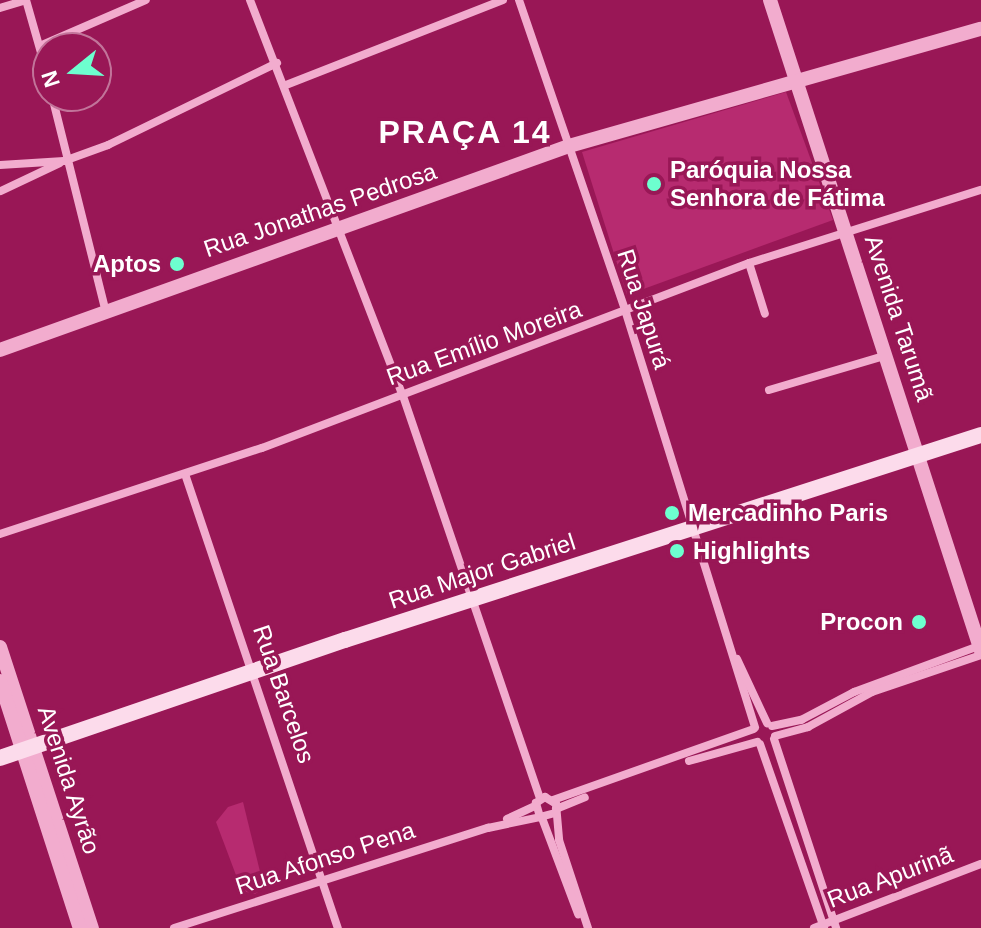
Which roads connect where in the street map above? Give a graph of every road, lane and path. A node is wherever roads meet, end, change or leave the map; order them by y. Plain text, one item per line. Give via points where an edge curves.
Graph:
1 (26, 0) edge
2 (146, 0) edge
3 (250, 0) edge
4 (503, 0) edge
5 (519, 0) edge
6 (770, 0) edge
7 (0, 8) edge
8 (981, 29) edge
9 (37, 32) edge
10 (72, 32) edge
11 (277, 63) junction
12 (798, 82) junction
13 (286, 85) junction
14 (55, 112) edge
15 (569, 146) junction
16 (64, 161) junction
17 (0, 165) edge
18 (981, 190) edge
19 (1, 191) edge
20 (341, 226) junction
21 (847, 230) junction
22 (749, 263) junction
23 (105, 309) junction
24 (626, 313) junction
25 (765, 314) dead end
26 (0, 350) edge
27 (888, 355) junction
28 (769, 390) dead end
29 (402, 393) junction
30 (981, 435) edge
31 (919, 454) junction
32 (185, 474) junction
33 (689, 529) junction
34 (0, 534) edge
35 (473, 599) junction
36 (725, 632) junction
37 (0, 647) edge
38 (980, 651) edge
39 (4, 666) edge
40 (256, 674) junction
41 (0, 681) edge
42 (844, 700) junction
43 (769, 724) junction
44 (755, 728) junction
45 (775, 738) junction
46 (759, 743) junction
47 (30, 748) junction
48 (0, 758) edge
49 (600, 788) junction
50 (537, 802) junction
51 (555, 807) junction
52 (541, 817) junction
53 (488, 828) junction
54 (981, 864) edge
55 (325, 880) junction
56 (835, 924) edge
57 (821, 927) edge
58 (80, 928) edge
59 (92, 928) edge
60 (174, 928) edge
61 (338, 928) edge
62 (585, 928) edge

1 - 7 street
1 - 9 street
2 - 10 street
3 - 11 street
4 - 13 street
5 - 15 street, Rua Japurá
6 - 12 street, Avenida Tarumã
8 - 12 street, Rua Jonathas Pedrosa
11 - 13 street
11 - 16 street via 151,127
12 - 15 street, Rua Jonathas Pedrosa
12 - 21 street, Avenida Tarumã
13 - 20 street
14 - 16 street
15 - 20 street, Rua Jonathas Pedrosa
15 - 24 street, Rua Japurá
16 - 17 street
16 - 19 street
16 - 23 street
18 - 21 street, Rua Emílio Moreira
20 - 23 street, Rua Jonathas Pedrosa
20 - 29 street
21 - 22 street, Rua Emílio Moreira
21 - 27 street, Avenida Tarumã
22 - 24 street, Rua Emílio Moreira
22 - 25 street
23 - 26 street, Rua Jonathas Pedrosa
24 - 29 street, Rua Emílio Moreira
24 - 33 street, Rua Japurá
27 - 28 street
27 - 31 street, Avenida Tarumã
29 - 32 street, Rua Emílio Moreira
29 - 35 street
30 - 31 main road, Rua Major Gabriel
31 - 33 main road, Rua Major Gabriel
31 - 38 street, Avenida Tarumã
32 - 34 street, Rua Emílio Moreira
32 - 40 street, Rua Barcelos
33 - 35 main road, Rua Major Gabriel
33 - 36 street, Rua Japurá
35 - 40 main road, Rua Major Gabriel
35 - 50 street
36 - 43 street, Rua Japurá
36 - 44 street, Rua Japurá
37 - 39 street, Avenida Ayrão
38 - 42 street
39 - 47 street, Avenida Ayrão
40 - 47 main road, Rua Major Gabriel
40 - 55 street, Rua Barcelos
41 - 47 street, Avenida Ayrão
42 - 43 street via 801,720
42 - 45 street via 808,727
43 - 44 street
43 - 45 street, Rua Japurá
44 - 46 street, Rua Japurá
44 - 49 street
45 - 46 street
45 - 56 street
46 - 49 street
46 - 57 street
47 - 48 main road, Rua Major Gabriel
47 - 58 street, Avenida Ayrão
47 - 59 street, Avenida Ayrão
49 - 51 street
50 - 51 street
50 - 52 street
50 - 53 street, Rua Afonso Pena
51 - 52 street, Rua Afonso Pena
51 - 62 street
52 - 53 street, Rua Afonso Pena
52 - 62 street
53 - 55 street, Rua Afonso Pena
54 - 56 street, Rua Apurinã
55 - 60 street, Rua Afonso Pena
55 - 61 street, Rua Barcelos
56 - 57 street, Rua Apurinã

